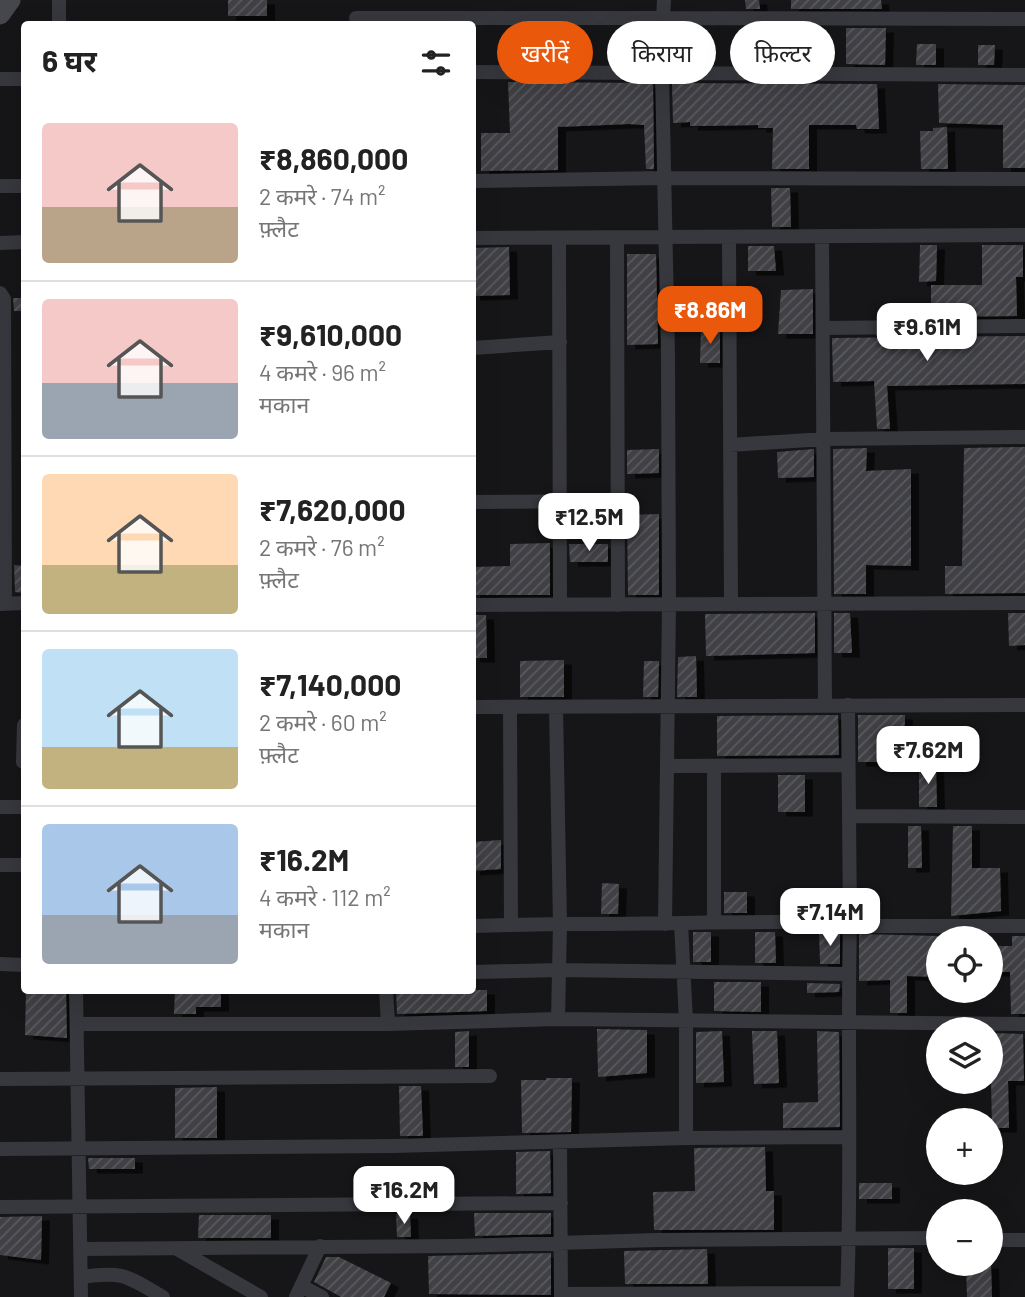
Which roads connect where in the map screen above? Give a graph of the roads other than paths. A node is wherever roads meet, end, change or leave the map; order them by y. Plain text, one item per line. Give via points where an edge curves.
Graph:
1 (10, 0) edge
2 (59, 0) edge
3 (664, 0) edge
4 (0, 14) edge
5 (356, 18) dead end
6 (663, 19) junction
7 (1025, 19) edge
8 (59, 21) edge
9 (476, 72) edge
10 (607, 73) edge
11 (716, 74) edge
12 (1025, 75) edge
13 (0, 79) edge
14 (21, 79) edge
15 (663, 84) edge
16 (663, 178) junction
17 (1025, 179) edge
18 (476, 181) edge
19 (0, 186) edge
20 (21, 187) edge
21 (1025, 235) edge
22 (822, 237) junction
23 (476, 238) edge
24 (664, 238) junction
25 (729, 238) junction
26 (559, 239) junction
27 (617, 239) junction
28 (21, 242) edge
29 (0, 243) edge
30 (0, 293) edge
31 (1025, 326) edge
32 (824, 328) junction
33 (560, 342) junction
34 (476, 348) edge
35 (1025, 437) edge
36 (825, 439) junction
37 (730, 444) junction
38 (560, 501) junction
39 (618, 501) junction
40 (476, 502) edge
41 (21, 603) edge
42 (1025, 603) edge
43 (3, 604) edge
44 (669, 604) junction
45 (731, 604) junction
46 (825, 604) junction
47 (476, 605) edge
48 (559, 605) junction
49 (618, 605) junction
50 (825, 705) junction
51 (848, 705) junction
52 (1025, 705) edge
53 (476, 707) edge
54 (510, 707) junction
55 (556, 707) junction
56 (667, 707) junction
57 (848, 765) junction
58 (667, 766) junction
59 (714, 767) junction
60 (0, 807) edge
61 (21, 807) edge
62 (849, 816) junction
63 (1025, 817) edge
64 (0, 865) edge
65 (21, 865) edge
66 (714, 922) junction
67 (850, 922) junction
68 (681, 923) junction
69 (560, 924) junction
70 (665, 924) junction
71 (511, 925) junction
72 (476, 926) edge
73 (1025, 926) edge
74 (0, 964) edge
75 (21, 965) edge
76 (559, 970) junction
77 (684, 971) junction
78 (476, 972) edge
79 (849, 974) junction
80 (76, 994) edge
81 (386, 994) edge
82 (558, 1019) junction
83 (686, 1021) junction
84 (847, 1023) junction
85 (77, 1024) junction
86 (388, 1024) junction
87 (1025, 1024) edge
88 (490, 1076) dead end
89 (0, 1079) edge
90 (79, 1079) junction
91 (848, 1137) junction
92 (686, 1138) junction
93 (560, 1142) junction
94 (0, 1149) edge
95 (80, 1149) junction
96 (561, 1203) junction
97 (81, 1206) junction
98 (0, 1207) edge
99 (850, 1238) junction
100 (926, 1238) edge
101 (1003, 1240) edge
102 (1025, 1240) edge
103 (561, 1244) junction
104 (320, 1246) junction
105 (175, 1248) junction
106 (81, 1249) junction
107 (81, 1277) junction
108 (298, 1292) edge
109 (847, 1295) edge
110 (561, 1296) edge
111 (81, 1297) edge
112 (163, 1297) edge
113 (261, 1297) edge
114 (322, 1297) edge

1 - 4 street
2 - 8 street
3 - 6 street
5 - 6 street
6 - 7 street
9 - 10 street
11 - 12 street
13 - 14 street
15 - 16 street
16 - 17 street
16 - 18 street
16 - 24 street
19 - 20 street
21 - 22 street
22 - 25 street
22 - 32 street
23 - 26 street
24 - 25 street
24 - 27 street
24 - 44 street
25 - 37 street
26 - 27 street
26 - 33 street
27 - 39 street
28 - 29 street
30 - 43 street via 4,299
31 - 32 street
32 - 36 street
33 - 34 street
33 - 38 street
35 - 36 street
36 - 37 street
36 - 46 street
37 - 45 street
38 - 39 street
38 - 40 street
38 - 48 street
39 - 49 street
41 - 43 street
42 - 46 street
44 - 45 street
44 - 49 street
44 - 56 street
45 - 46 street
46 - 50 street
47 - 48 street
48 - 49 street
50 - 51 street
50 - 56 street
51 - 52 street
51 - 57 street
53 - 54 street
54 - 55 street
54 - 71 street
55 - 56 street
55 - 69 street
56 - 58 street
57 - 59 street
57 - 62 street
58 - 59 street
58 - 70 street
59 - 66 street
60 - 61 street
62 - 63 street
62 - 67 street
64 - 65 street
66 - 67 street
66 - 68 street
67 - 73 street via 870,926
67 - 79 street
68 - 70 street
68 - 77 street
69 - 70 street
69 - 71 street
69 - 76 street
71 - 72 street
74 - 75 street
76 - 77 street
76 - 78 street
76 - 82 street
77 - 79 street
77 - 83 street
79 - 84 street
80 - 85 street
81 - 86 street
82 - 83 street
82 - 86 street
83 - 84 street
83 - 92 street
84 - 87 street
84 - 91 street
85 - 86 street
85 - 90 street
88 - 90 street
89 - 90 street
90 - 95 street
91 - 92 street
91 - 99 street
92 - 93 street
93 - 95 street
93 - 96 street
94 - 95 street
95 - 97 street
96 - 97 street
96 - 103 street
97 - 98 street
97 - 106 street
99 - 100 street
99 - 103 street
99 - 109 street
101 - 102 street
103 - 104 street
103 - 110 street
104 - 105 street
104 - 108 street
105 - 106 street
105 - 113 street
106 - 107 street
107 - 111 street
107 - 112 street via 120,1274
108 - 114 street
109 - 110 street

